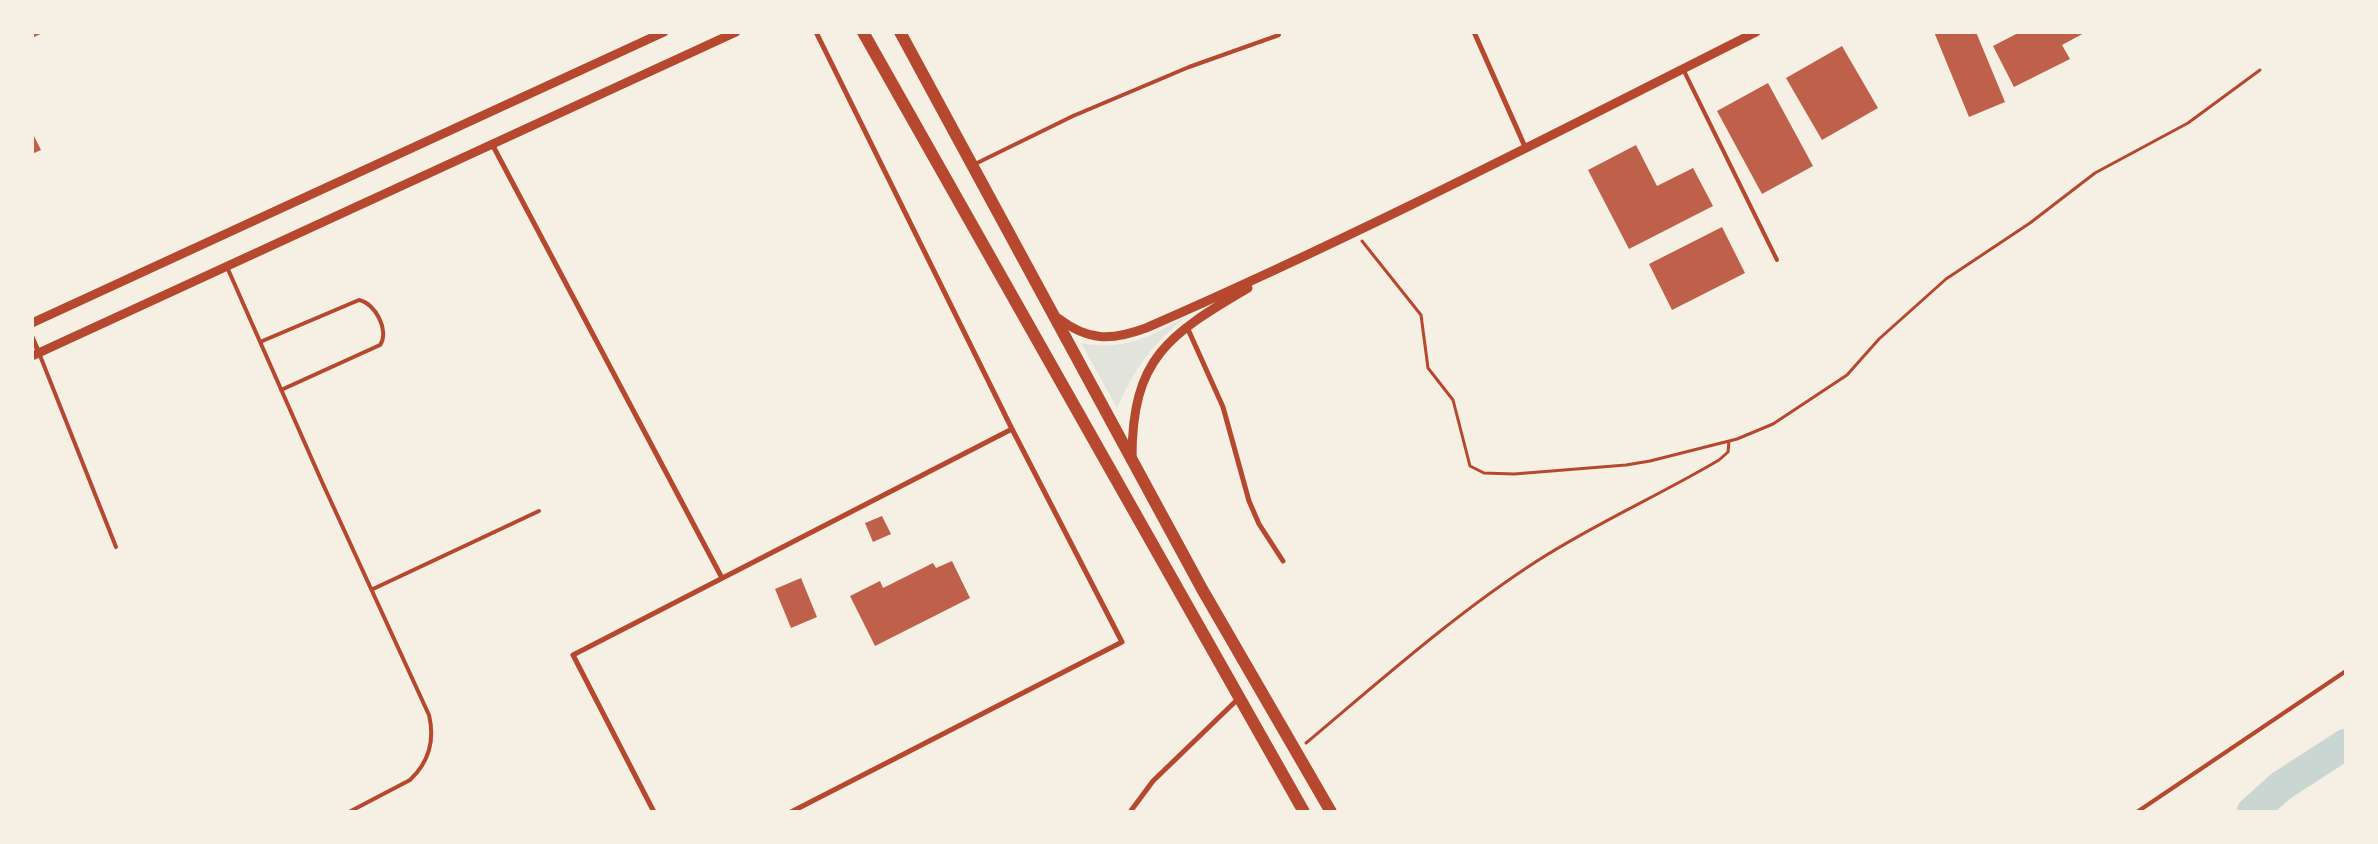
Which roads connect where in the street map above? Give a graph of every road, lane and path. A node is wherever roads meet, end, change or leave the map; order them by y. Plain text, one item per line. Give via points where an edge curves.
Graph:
1 (736, 32) edge
2 (816, 32) edge
3 (863, 32) edge
4 (900, 32) edge
5 (1474, 32) edge
6 (1756, 32) edge
7 (659, 34) edge
8 (1279, 35) dead end
9 (1683, 69) junction
10 (2260, 70) dead end
11 (492, 144) junction
12 (1526, 150) junction
13 (973, 165) junction
14 (1356, 232) junction
15 (1777, 260) dead end
16 (1284, 266) junction
17 (227, 267) junction
18 (1055, 316) junction
19 (32, 323) edge
20 (1187, 327) junction
21 (32, 337) edge
22 (260, 342) junction
23 (36, 355) edge
24 (281, 390) junction
25 (1012, 429) junction
26 (1729, 441) junction
27 (1132, 458) junction
28 (539, 511) dead end
29 (116, 547) dead end
30 (1283, 561) dead end
31 (722, 578) junction
32 (373, 589) junction
33 (2346, 671) edge
34 (1239, 698) junction
35 (1296, 752) junction
36 (349, 812) edge
37 (654, 812) edge
38 (791, 812) edge
39 (1130, 812) edge
40 (1304, 812) edge
41 (1331, 812) edge
42 (2137, 812) edge

1 - 11 street
2 - 25 street
3 - 34 main road
4 - 13 main road
5 - 12 street
6 - 9 street
7 - 19 street
8 - 13 lane via 1189,66 1073,116
9 - 12 street
9 - 15 lane
10 - 26 path via 2188,123 2096,173 2030,223 1946,279 1879,339 1847,375 1773,424
11 - 17 street
11 - 31 street
12 - 14 street
13 - 18 main road
14 - 16 street
14 - 26 path via 1421,315 1428,368 1453,400 1466,459 1476,470 1514,474 1626,465
16 - 18 street via 1126,336 1104,338 1084,334
16 - 20 street
17 - 22 lane
17 - 23 street
18 - 27 main road
20 - 27 street via 1163,349 1149,369 1135,408
20 - 30 street via 1223,407 1249,500
21 - 23 street
22 - 24 lane
22 - 24 lane via 359,300 372,307 383,328 384,337 380,345
23 - 29 lane
24 - 32 lane
25 - 31 street
25 - 38 street via 1122,642
26 - 35 path via 1728,452 1719,460 1582,533 1499,587 1402,661
27 - 35 main road via 1202,590
28 - 32 lane
31 - 37 street via 573,655
32 - 36 lane via 429,715 432,736 428,756 414,777
33 - 42 lane
34 - 39 street via 1153,781
34 - 40 main road
35 - 41 main road

